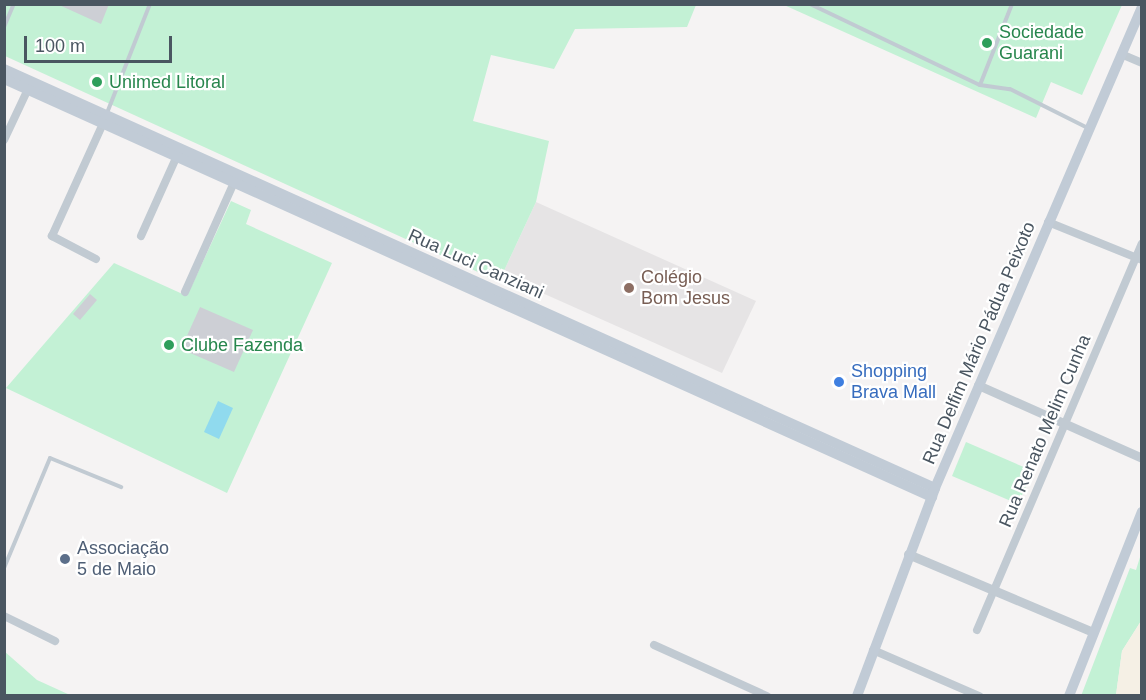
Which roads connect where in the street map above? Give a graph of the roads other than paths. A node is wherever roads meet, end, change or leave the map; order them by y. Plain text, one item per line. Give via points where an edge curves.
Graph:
1 (14, 4) edge
2 (150, 4) edge
3 (810, 4) edge
4 (1012, 4) edge
5 (1142, 7) edge
6 (4, 27) edge
7 (1121, 54) junction
8 (1142, 63) edge
9 (4, 69) edge
10 (4, 79) edge
11 (980, 85) junction
12 (28, 89) junction
13 (105, 119) junction
14 (1089, 129) junction
15 (4, 140) edge
16 (177, 156) junction
17 (236, 178) junction
18 (1048, 222) junction
19 (141, 236) dead end
20 (1142, 244) edge
21 (96, 259) dead end
22 (1138, 259) edge
23 (185, 292) dead end
24 (978, 385) junction
25 (1064, 424) junction
26 (1142, 458) edge
27 (121, 487) dead end
28 (933, 492) junction
29 (1142, 512) edge
30 (908, 554) junction
31 (4, 568) edge
32 (994, 590) junction
33 (4, 616) edge
34 (977, 630) dead end
35 (1094, 632) junction
36 (55, 641) dead end
37 (654, 645) dead end
38 (873, 650) junction
39 (767, 696) edge
40 (857, 696) edge
41 (979, 696) edge
42 (1069, 696) edge

1 - 6 lane
2 - 13 lane
3 - 11 lane
4 - 11 lane
5 - 7 main road, Rua Delfim Mário Pádua Peixoto
7 - 8 street
7 - 14 main road, Rua Delfim Mário Pádua Peixoto
9 - 13 main road, Rua Luci Canziani
10 - 12 main road, Rua Luci Canziani
11 - 14 lane via 1010,89
12 - 13 main road, Rua Luci Canziani
12 - 15 street
13 - 16 main road, Rua Luci Canziani
13 - 17 main road, Rua Luci Canziani
13 - 21 street via 52,236
14 - 18 main road, Rua Delfim Mário Pádua Peixoto
16 - 17 main road, Rua Luci Canziani
16 - 19 street
17 - 23 street
17 - 28 main road, Rua Luci Canziani
18 - 22 street
18 - 24 main road, Rua Delfim Mário Pádua Peixoto
20 - 22 street, Rua Renato Melim Cunha
22 - 25 street, Rua Renato Melim Cunha
24 - 25 street
24 - 28 main road, Rua Delfim Mário Pádua Peixoto
25 - 26 street
25 - 32 street, Rua Renato Melim Cunha
27 - 31 lane via 50,458
28 - 30 main road, Rua Delfim Mário Pádua Peixoto
29 - 35 main road
30 - 32 street
30 - 38 main road, Rua Delfim Mário Pádua Peixoto
32 - 34 street, Rua Renato Melim Cunha
32 - 35 street
33 - 36 street
35 - 42 main road
37 - 39 street
38 - 40 main road, Rua Delfim Mário Pádua Peixoto
38 - 41 street

